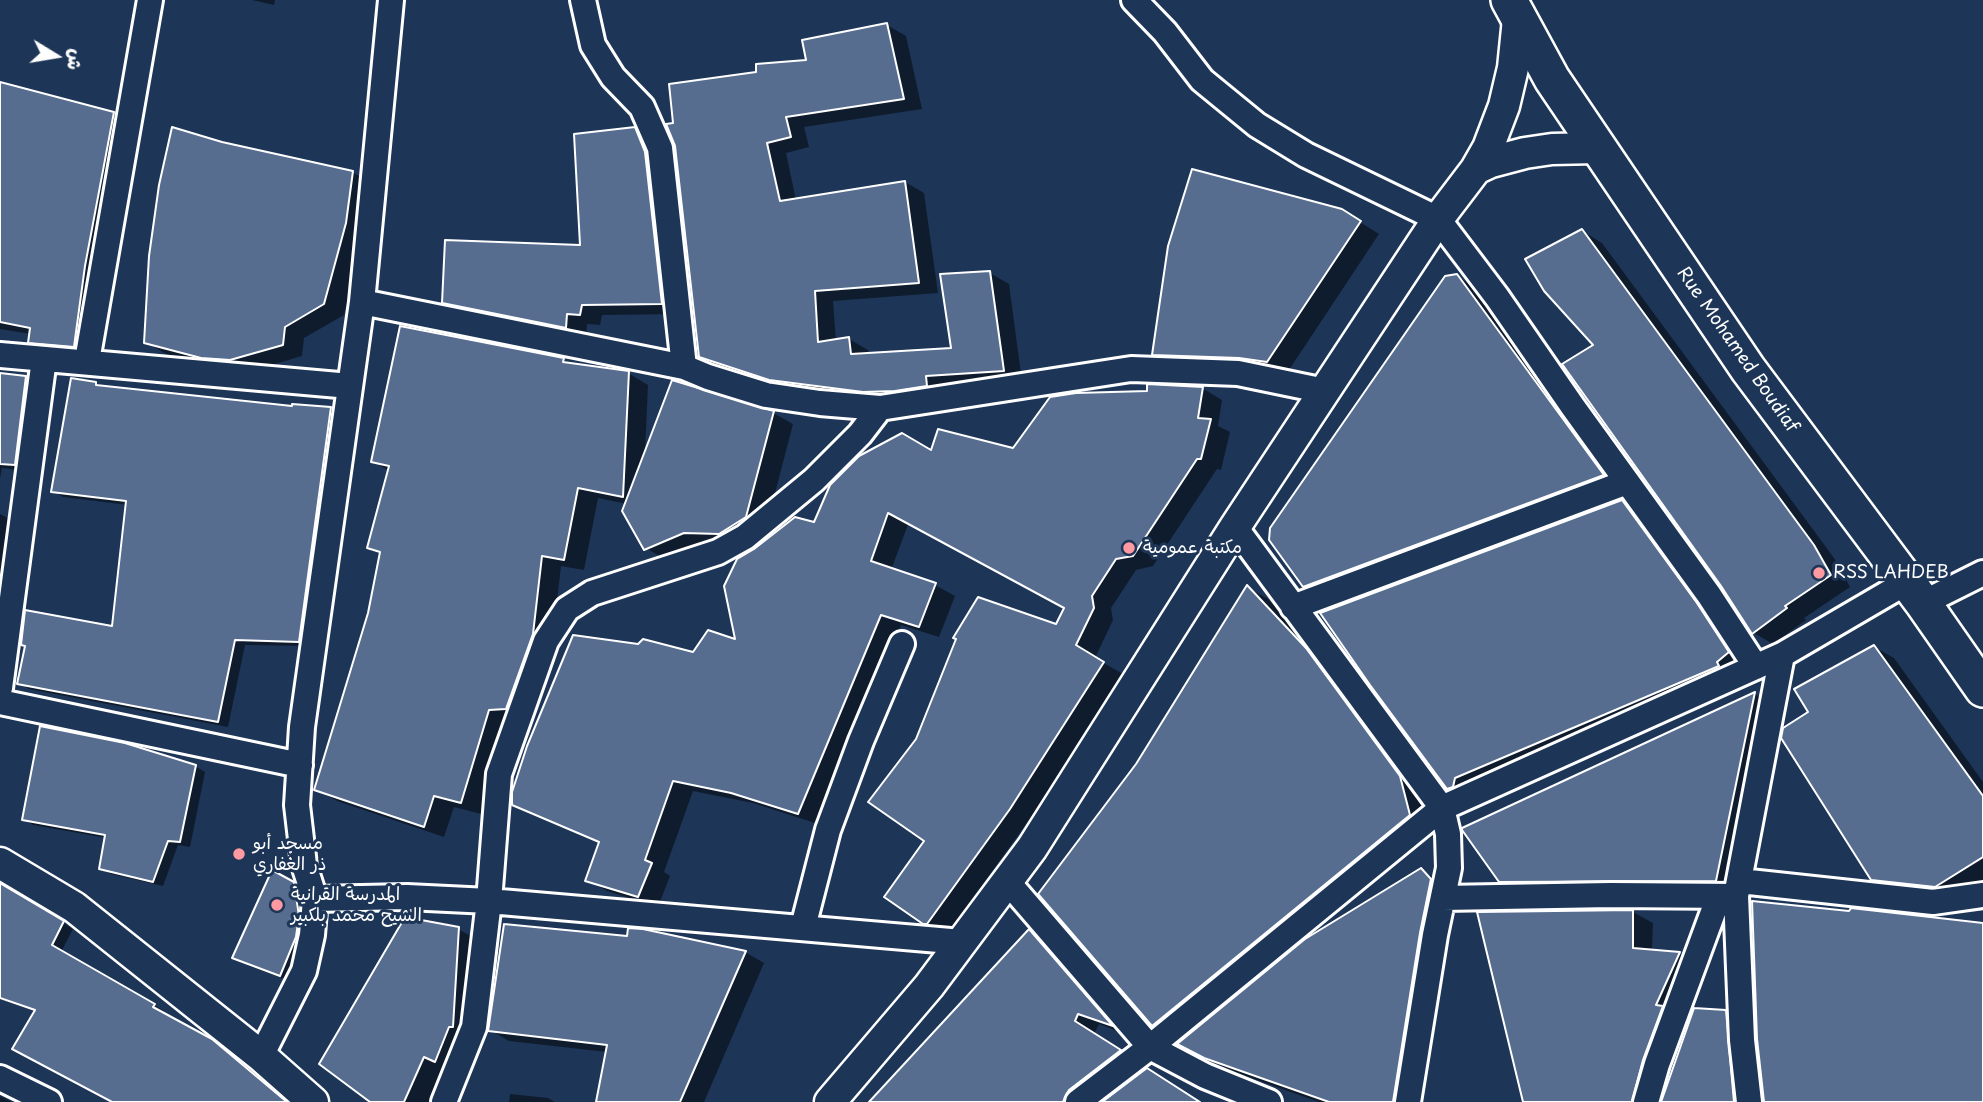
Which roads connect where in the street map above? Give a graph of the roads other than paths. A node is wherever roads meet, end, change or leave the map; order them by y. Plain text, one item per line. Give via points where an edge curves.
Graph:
1 (150, 0) edge
2 (391, 0) edge
3 (583, 0) edge
4 (1134, 0) edge
5 (1514, 10) edge
6 (1597, 148) junction
7 (1476, 169) junction
8 (1438, 219) junction
9 (362, 302) junction
10 (0, 355) edge
11 (44, 359) junction
12 (87, 361) junction
13 (684, 367) junction
14 (350, 386) junction
15 (1325, 391) junction
16 (880, 408) junction
17 (1627, 482) junction
18 (1235, 527) junction
19 (1983, 573) edge
20 (1915, 593) junction
21 (1293, 607) junction
22 (902, 644) dead end
23 (1782, 655) junction
24 (1756, 667) junction
25 (0, 688) edge
26 (1983, 689) edge
27 (0, 702) edge
28 (300, 765) junction
29 (1442, 808) junction
30 (0, 863) edge
31 (1007, 881) junction
32 (1732, 891) junction
33 (1983, 895) edge
34 (1443, 898) junction
35 (314, 899) junction
36 (489, 901) junction
37 (803, 927) junction
38 (962, 942) junction
39 (1150, 1047) junction
40 (261, 1056) junction
41 (0, 1077) edge
42 (837, 1099) edge
43 (49, 1102) edge
44 (313, 1102) edge
45 (444, 1102) edge
46 (1078, 1102) edge
47 (1269, 1102) edge
48 (1408, 1102) edge
49 (1646, 1102) edge
50 (1749, 1102) edge

1 - 12 street
2 - 9 street
3 - 13 street via 593,45 613,77 642,107 660,148
4 - 8 street via 1202,80 1256,125 1306,155
5 - 6 main road, Rue Mohamed Boudiaf
5 - 7 street via 1513,68 1504,106
6 - 7 street via 1525,153
6 - 20 main road, Rue Mohamed Boudiaf via 1748,369
7 - 8 street
8 - 15 street
8 - 17 street
9 - 13 street
9 - 14 street
10 - 11 street
11 - 12 street
11 - 25 street
12 - 14 street
13 - 16 street via 766,395
14 - 28 street
15 - 16 street via 1238,373 1131,369
15 - 18 street
16 - 36 street via 814,480 745,537 718,552 592,593 567,609 546,641 499,774
17 - 21 street
17 - 24 street
18 - 21 street
18 - 31 street
19 - 20 street
20 - 23 street
20 - 26 main road, Rue Mohamed Boudiaf
21 - 29 street
22 - 37 street via 828,830
23 - 24 street
23 - 32 street
24 - 29 street
27 - 28 street
28 - 35 street via 297,805 304,864
29 - 34 street via 1449,868
29 - 39 street
30 - 40 street via 74,907
31 - 38 street
31 - 39 street
32 - 33 street via 1933,902
32 - 34 street
32 - 49 street via 1657,1064
32 - 50 street
34 - 48 street
35 - 36 street
35 - 40 street via 304,971
36 - 37 street
36 - 45 street via 474,1027
37 - 38 street
38 - 42 street
39 - 46 street
39 - 47 street
40 - 44 street
41 - 43 street

